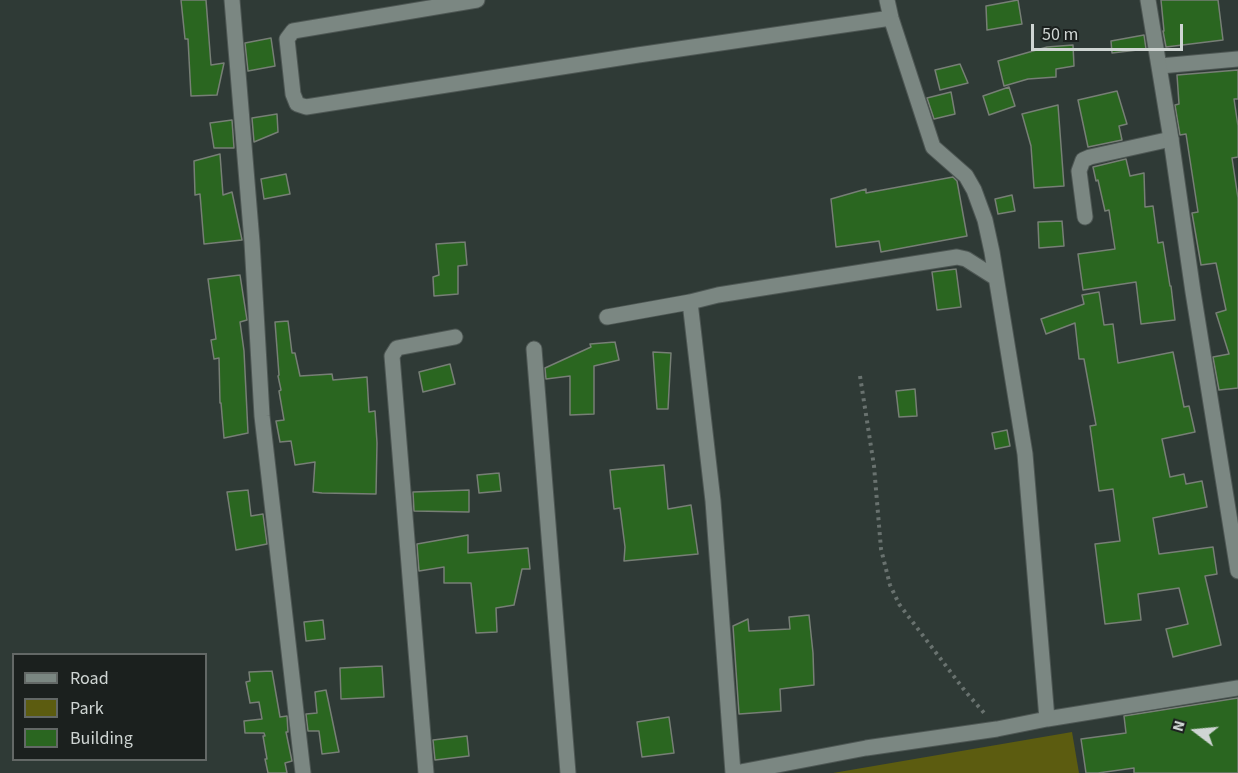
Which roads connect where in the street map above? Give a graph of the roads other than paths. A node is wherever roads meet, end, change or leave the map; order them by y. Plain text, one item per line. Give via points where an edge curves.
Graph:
1 (232, 0) edge
2 (477, 0) edge
3 (886, 0) edge
4 (1148, 0) edge
5 (891, 18) junction
6 (1238, 59) edge
7 (1160, 66) junction
8 (1172, 139) junction
9 (1085, 217) dead end
10 (996, 278) junction
11 (690, 302) junction
12 (607, 317) dead end
13 (455, 337) dead end
14 (534, 349) dead end
15 (1238, 572) edge
16 (1238, 688) edge
17 (1047, 719) junction
18 (303, 773) edge
19 (426, 773) edge
20 (568, 773) edge
21 (734, 773) edge

1 - 18 street via 262,416
2 - 5 street via 293,31 287,39 297,104 306,107
3 - 5 street
4 - 7 street
5 - 10 street via 933,147 966,176 974,190 985,220
6 - 7 street
7 - 8 street
8 - 9 street via 1083,160 1079,171
8 - 15 street
10 - 11 street via 957,257
10 - 17 street via 1025,454
11 - 12 street
11 - 21 street via 712,501
13 - 19 street via 397,348 392,356
14 - 20 street
16 - 17 street
17 - 21 street

